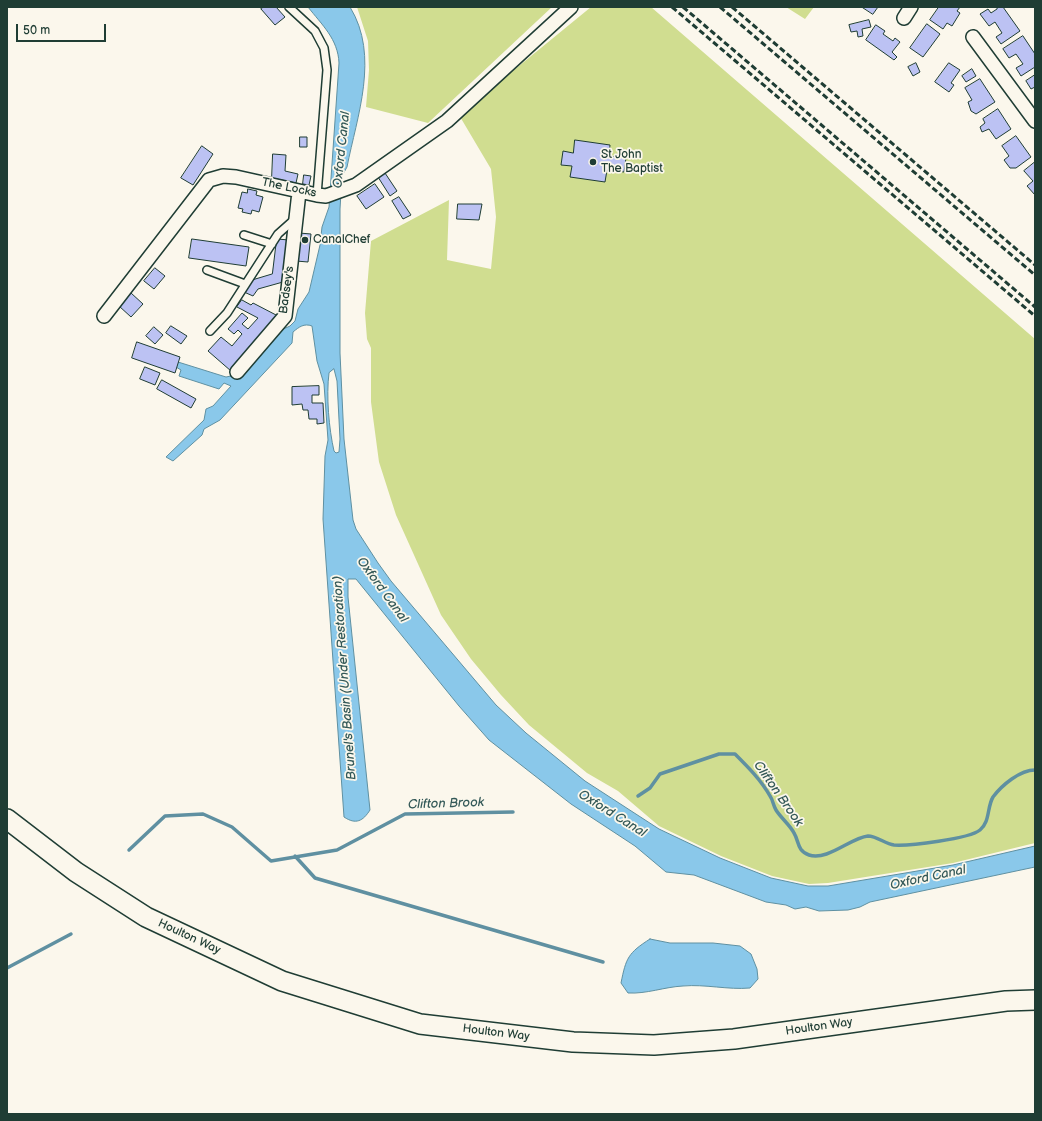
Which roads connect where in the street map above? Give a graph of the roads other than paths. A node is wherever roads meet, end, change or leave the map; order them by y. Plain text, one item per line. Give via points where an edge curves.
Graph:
1 (289, 7) edge
2 (572, 7) edge
3 (973, 37) dead end
4 (1035, 121) edge
5 (299, 192) junction
6 (322, 196) junction
7 (296, 218) junction
8 (244, 235) dead end
9 (272, 244) junction
10 (207, 270) dead end
11 (246, 284) junction
12 (104, 316) dead end
13 (210, 331) dead end
14 (237, 372) dead end
15 (7, 819) edge
16 (1035, 1000) edge

1 - 6 lane via 314,31 324,48 327,70
2 - 6 street, The Locks via 447,121 352,187
3 - 4 street
5 - 6 street, The Locks
5 - 7 street, Badsey's
5 - 12 street, The Locks via 236,177 223,176 209,180
7 - 9 lane via 278,234
7 - 14 street, Badsey's via 285,316
8 - 9 lane
9 - 11 lane
10 - 11 lane
11 - 13 lane via 227,313
15 - 16 street, Houlton Way via 76,872 146,917 282,981 420,1024 573,1042 654,1045 734,1039 1006,1001

